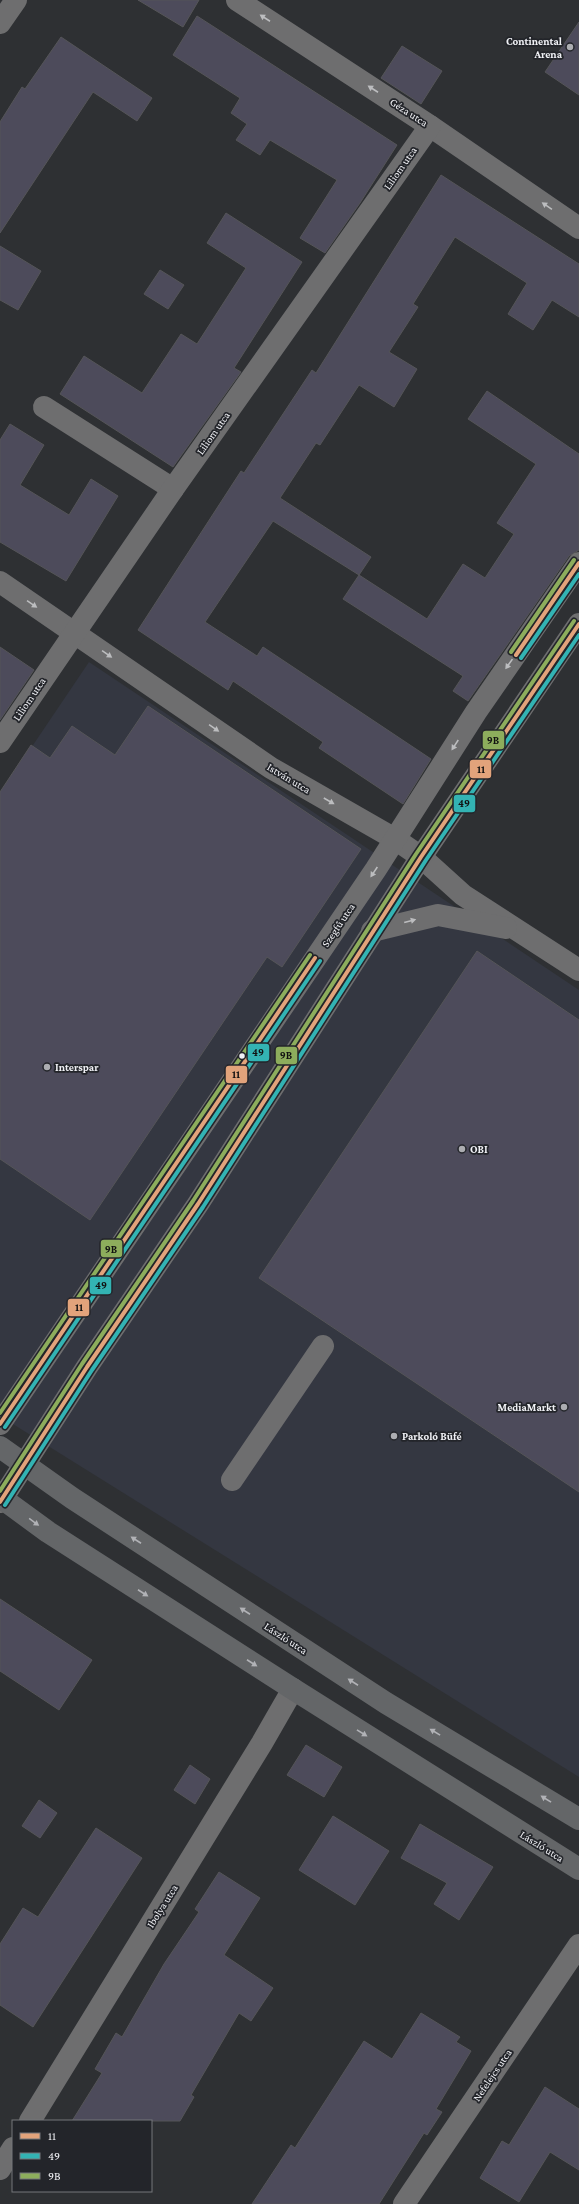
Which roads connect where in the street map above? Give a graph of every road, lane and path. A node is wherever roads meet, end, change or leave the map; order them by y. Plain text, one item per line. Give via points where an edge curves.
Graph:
1 (16, 0) edge
2 (237, 0) edge
3 (0, 23) edge
4 (430, 126) junction
5 (579, 228) edge
6 (44, 407) dead end
7 (173, 489) junction
8 (579, 563) edge
9 (0, 582) edge
10 (579, 624) edge
11 (75, 632) junction
12 (0, 742) edge
13 (395, 839) junction
14 (421, 857) junction
15 (519, 931) junction
16 (372, 932) junction
17 (579, 970) edge
18 (323, 1346) dead end
19 (0, 1424) edge
20 (0, 1447) edge
21 (24, 1464) junction
22 (232, 1480) dead end
23 (1, 1499) edge
24 (293, 1689) junction
25 (579, 1819) edge
26 (579, 1869) edge
27 (579, 1945) edge
28 (31, 2120) edge
29 (12, 2150) edge
30 (0, 2169) edge
31 (404, 2204) edge

1 - 3 street
4 -> 2 street, Géza utca
5 -> 4 street, Géza utca
4 - 7 street, Liliom utca
6 - 7 street
7 - 11 street, Liliom utca
8 -> 13 street, Szegfű utca via 476,712
9 -> 11 street, István utca
10 - 14 street
11 - 12 street, Liliom utca
11 -> 13 street, István utca via 271,768
13 - 14 street, István utca
13 -> 19 street, Szegfű utca
14 - 15 street, István utca via 463,895
14 - 16 street
16 -> 15 street via 438,915
15 - 17 street, István utca
16 - 21 street via 198,1204
18 - 22 street
20 - 21 main road, László utca
21 - 23 street
25 -> 21 main road, László utca via 386,1703
23 -> 24 main road, László utca via 48,1532
24 -> 26 main road, László utca
24 - 28 street, Ibolya utca
27 - 31 street, Nefelejcs utca
29 - 30 street

